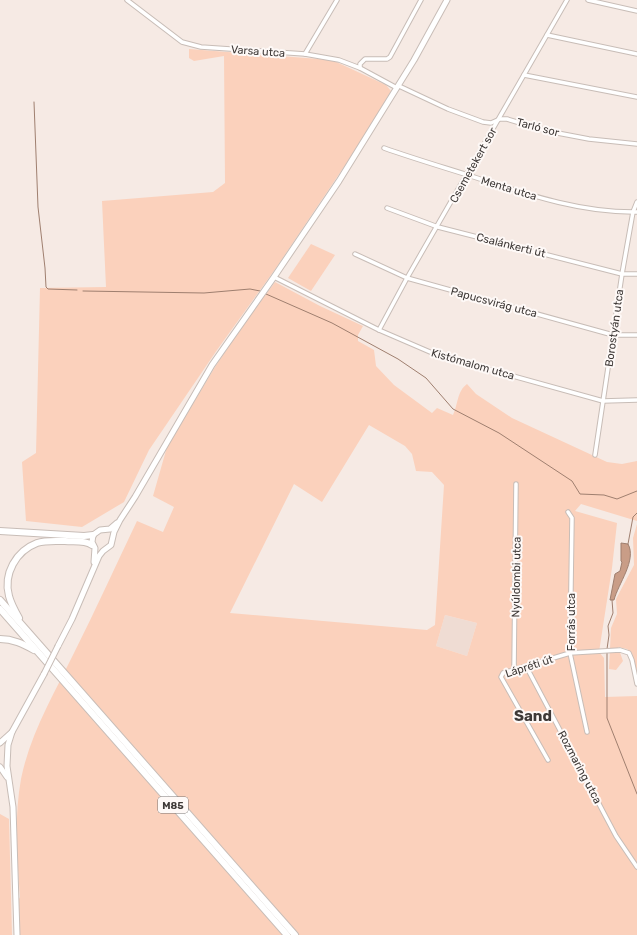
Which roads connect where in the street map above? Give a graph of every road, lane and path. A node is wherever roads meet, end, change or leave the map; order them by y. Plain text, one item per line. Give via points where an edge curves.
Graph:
1 (127, 0) edge
2 (337, 0) edge
3 (420, 0) edge
4 (447, 0) edge
5 (567, 0) edge
6 (588, 0) edge
7 (637, 11) edge
8 (547, 35) junction
9 (305, 54) junction
10 (637, 54) edge
11 (360, 68) junction
12 (524, 75) junction
13 (398, 87) junction
14 (637, 97) edge
15 (497, 121) junction
16 (637, 144) edge
17 (384, 148) dead end
18 (467, 175) junction
19 (637, 202) edge
20 (387, 208) dead end
21 (635, 212) edge
22 (438, 227) junction
23 (355, 254) dead end
24 (622, 274) junction
25 (637, 274) edge
26 (274, 277) junction
27 (407, 278) junction
28 (379, 330) junction
29 (613, 335) junction
30 (637, 335) edge
31 (637, 400) edge
32 (603, 401) junction
33 (595, 455) dead end
34 (516, 484) dead end
35 (568, 512) dead end
36 (120, 520) junction
37 (104, 530) junction
38 (0, 531) edge
39 (93, 535) junction
40 (112, 538) junction
41 (94, 546) junction
42 (103, 551) junction
43 (94, 565) junction
44 (0, 600) edge
45 (0, 610) edge
46 (24, 627) junction
47 (0, 639) edge
48 (570, 653) junction
49 (41, 655) junction
50 (526, 666) junction
51 (514, 670) junction
52 (637, 684) edge
53 (12, 732) junction
54 (587, 732) dead end
55 (0, 743) edge
56 (8, 752) junction
57 (7, 758) junction
58 (548, 760) dead end
59 (0, 765) edge
60 (8, 779) junction
61 (637, 867) edge
62 (18, 935) edge
63 (287, 935) edge
64 (295, 935) edge

1 - 9 street, Varsa utca via 182,42 190,45 201,48
2 - 9 street
3 - 11 street via 390,57 365,59
4 - 13 main road
5 - 8 street, Csemetekert sor
6 - 7 street
8 - 10 street
8 - 12 street, Csemetekert sor
9 - 11 street, Varsa utca via 339,60
11 - 13 street, Varsa utca
12 - 14 street
12 - 15 street, Csemetekert sor
13 - 15 street, Tarló sor via 483,122
13 - 26 main road via 335,188
15 - 16 street, Tarló sor via 507,118 547,131
15 - 18 street, Csemetekert sor
17 - 18 street, Menta utca
18 - 21 street, Menta utca via 531,196 569,205 605,211
18 - 22 street, Csemetekert sor
19 - 21 street, Borostyán utca
20 - 22 street, Csalánkerti út
21 - 24 street, Borostyán utca
22 - 24 street, Csalánkerti út
22 - 27 street, Csemetekert sor
23 - 27 street, Papucsvirág utca
24 - 25 street, Csalánkerti út
24 - 29 street, Borostyán utca
26 - 28 street, Kistómalom utca
26 - 36 main road via 212,365
27 - 28 street, Csemetekert sor
27 - 29 street, Papucsvirág utca
28 - 32 street, Kistómalom utca via 437,356
29 - 30 street, Papucsvirág utca
29 - 32 street, Borostyán utca
31 - 32 street, Kistómalom utca
32 - 33 street, Borostyán utca
34 - 51 street, Nyúldombi utca
35 - 48 street, Forrás utca via 572,518
36 - 37 main road via 110,529
36 - 40 main road
37 - 39 main road
37 - 40 main road
38 - 39 highway
39 - 41 main road
40 - 42 main road via 111,545
41 - 42 main road via 97,550
41 - 43 main road
41 - 46 highway via 84,542 47,541 31,546 20,554 9,572 7,587 11,602
42 - 43 main road
43 - 53 main road, bridge via 58,646
44 - 46 highway, M85
45 - 49 highway, M85
46 - 64 highway, M85
47 - 49 highway via 26,645
48 - 50 street, Lápréti út
48 - 52 street, Lápréti út via 620,650 629,653
48 - 54 street, Forrás utca
49 - 63 highway, M85
50 - 51 street, Lápréti út
50 - 61 street, Rozmaring utca via 616,836
51 - 58 street, Lápréti út via 504,672 501,676
53 - 55 main road
53 - 56 main road
55 - 56 main road
56 - 57 main road
57 - 59 main road
57 - 60 main road
59 - 60 main road
60 - 62 main road via 13,807

